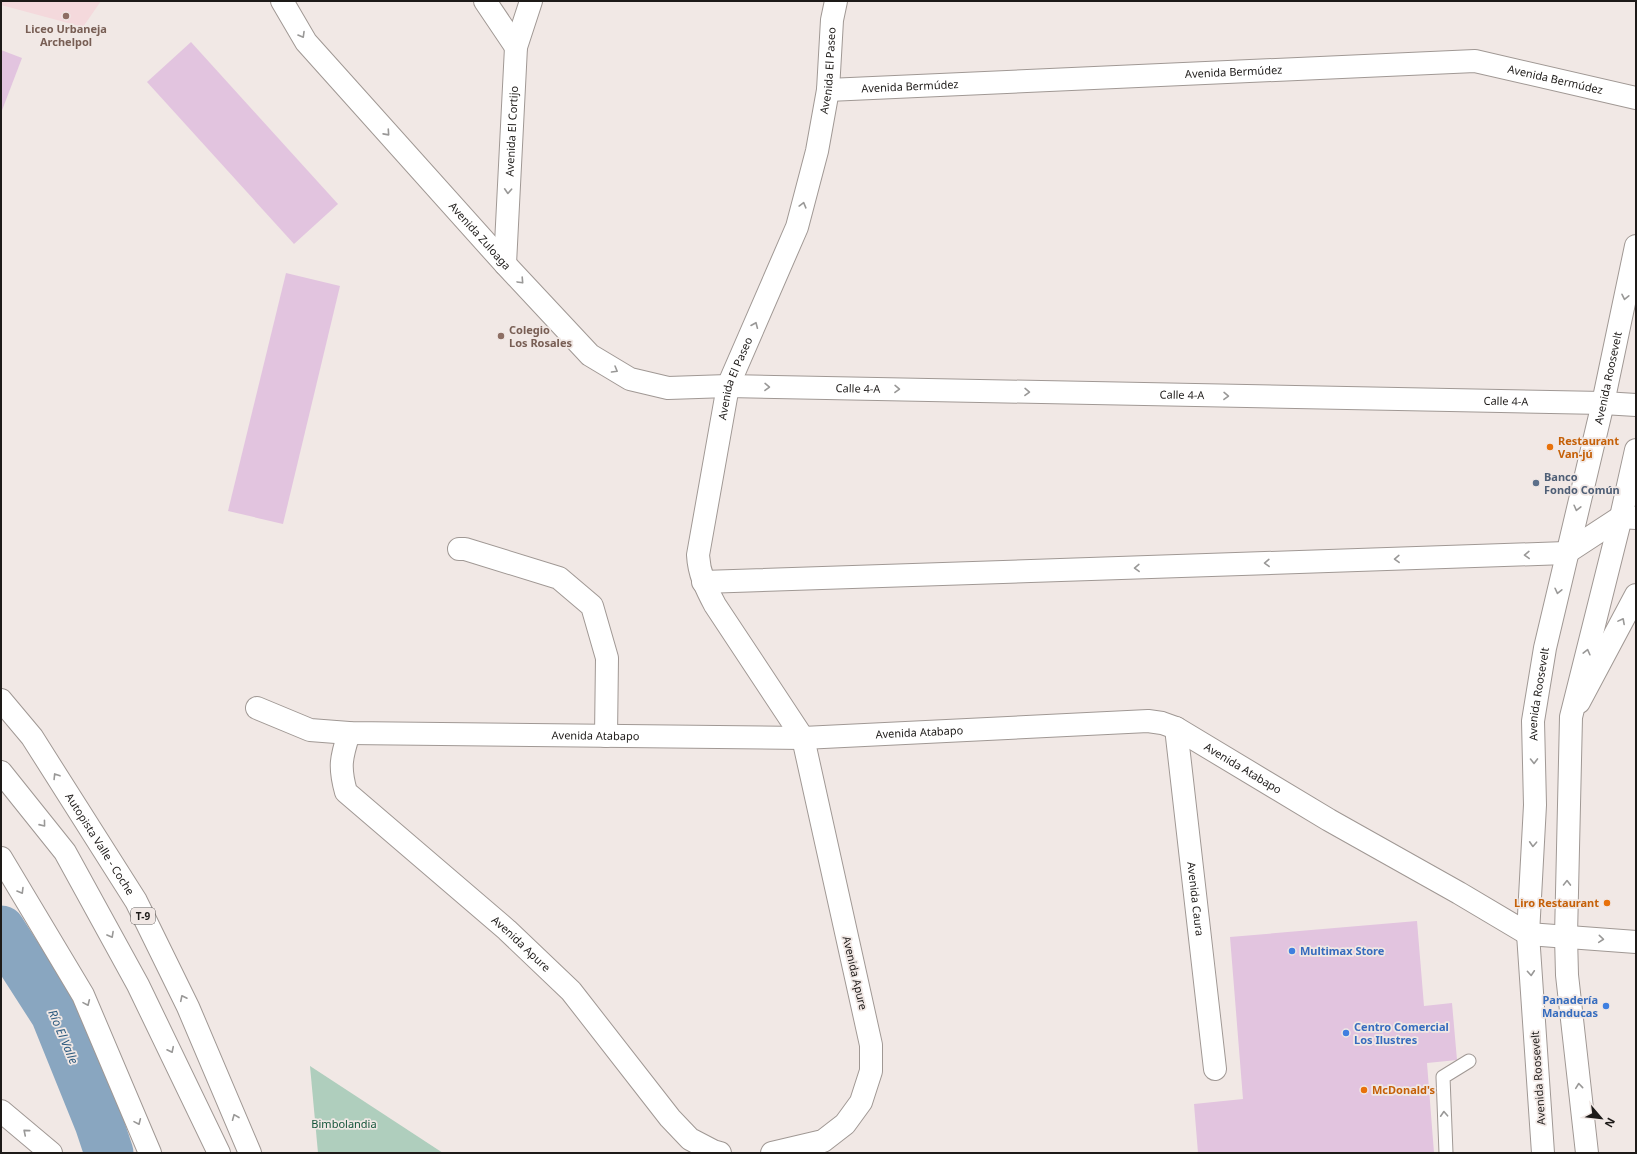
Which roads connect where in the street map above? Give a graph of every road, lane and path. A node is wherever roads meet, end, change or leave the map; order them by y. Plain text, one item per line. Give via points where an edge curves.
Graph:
1 (282, 1) edge
2 (485, 1) edge
3 (531, 1) edge
4 (836, 1) edge
5 (516, 47) junction
6 (828, 90) junction
7 (1636, 98) edge
8 (1636, 246) edge
9 (505, 264) junction
10 (728, 386) junction
11 (1603, 402) junction
12 (1636, 405) edge
13 (1636, 450) edge
14 (1629, 517) edge
15 (459, 549) dead end
16 (1566, 553) junction
17 (703, 582) junction
18 (1636, 595) edge
19 (1, 700) edge
20 (258, 708) dead end
21 (1571, 717) junction
22 (1176, 728) junction
23 (349, 733) junction
24 (606, 736) junction
25 (803, 738) junction
26 (1, 772) edge
27 (1, 858) edge
28 (1528, 934) junction
29 (1566, 936) junction
30 (1636, 942) edge
31 (1469, 1061) dead end
32 (1215, 1069) dead end
33 (1, 1111) edge
34 (51, 1153) edge
35 (150, 1153) edge
36 (219, 1153) edge
37 (250, 1153) edge
38 (720, 1153) edge
39 (772, 1153) edge
40 (1446, 1153) edge
41 (1543, 1153) edge
42 (1587, 1153) edge

1 -> 9 main road, Avenida Zuloaga via 306,42
2 - 5 main road
3 - 5 main road, Avenida El Cortijo
4 - 6 main road, Avenida El Paseo via 832,20
5 -> 9 main road, Avenida El Cortijo
6 - 7 main road, Avenida Bermúdez via 1476,61
10 -> 6 main road, Avenida El Paseo via 797,227 817,151
8 -> 11 main road, Avenida Roosevelt
9 -> 10 main road, Avenida Zuloaga via 590,355 630,379 668,388
10 -> 11 main road, Calle 4-A
10 - 17 main road, Avenida El Paseo via 698,555 698,569
11 - 12 main road, Calle 4-A
11 -> 16 main road, Avenida Roosevelt
13 - 14 main road
14 - 16 main road
21 -> 14 main road
15 - 24 main road via 559,578 592,606 607,658
16 -> 17 main road
16 -> 28 main road, Avenida Roosevelt via 1545,648 1534,722 1535,805
17 - 25 main road, Avenida El Paseo
21 -> 18 main road
37 -> 19 main road, Autopista Valle - Coche / T-9 via 188,1007 136,901 32,737
20 - 23 main road, Avenida Atabapo via 310,730
29 -> 21 main road
22 - 25 main road, Avenida Atabapo via 1148,721
22 - 28 main road, Avenida Atabapo via 1329,820
22 - 32 main road, Avenida Caura
23 - 24 main road, Avenida Atabapo
23 - 38 main road, Avenida Apure via 342,755 341,773 346,792 506,930 571,991 670,1118 690,1139
24 - 25 main road, Avenida Atabapo
25 - 39 main road, Avenida Apure via 871,1045 871,1071 861,1102 844,1124 823,1141
26 -> 36 main road via 65,852 138,985
27 -> 35 main road via 83,995
28 - 29 main road
28 -> 41 main road, Avenida Roosevelt
29 -> 30 main road
42 -> 29 main road via 1567,975
40 -> 31 lane via 1442,1076
34 -> 33 main road

